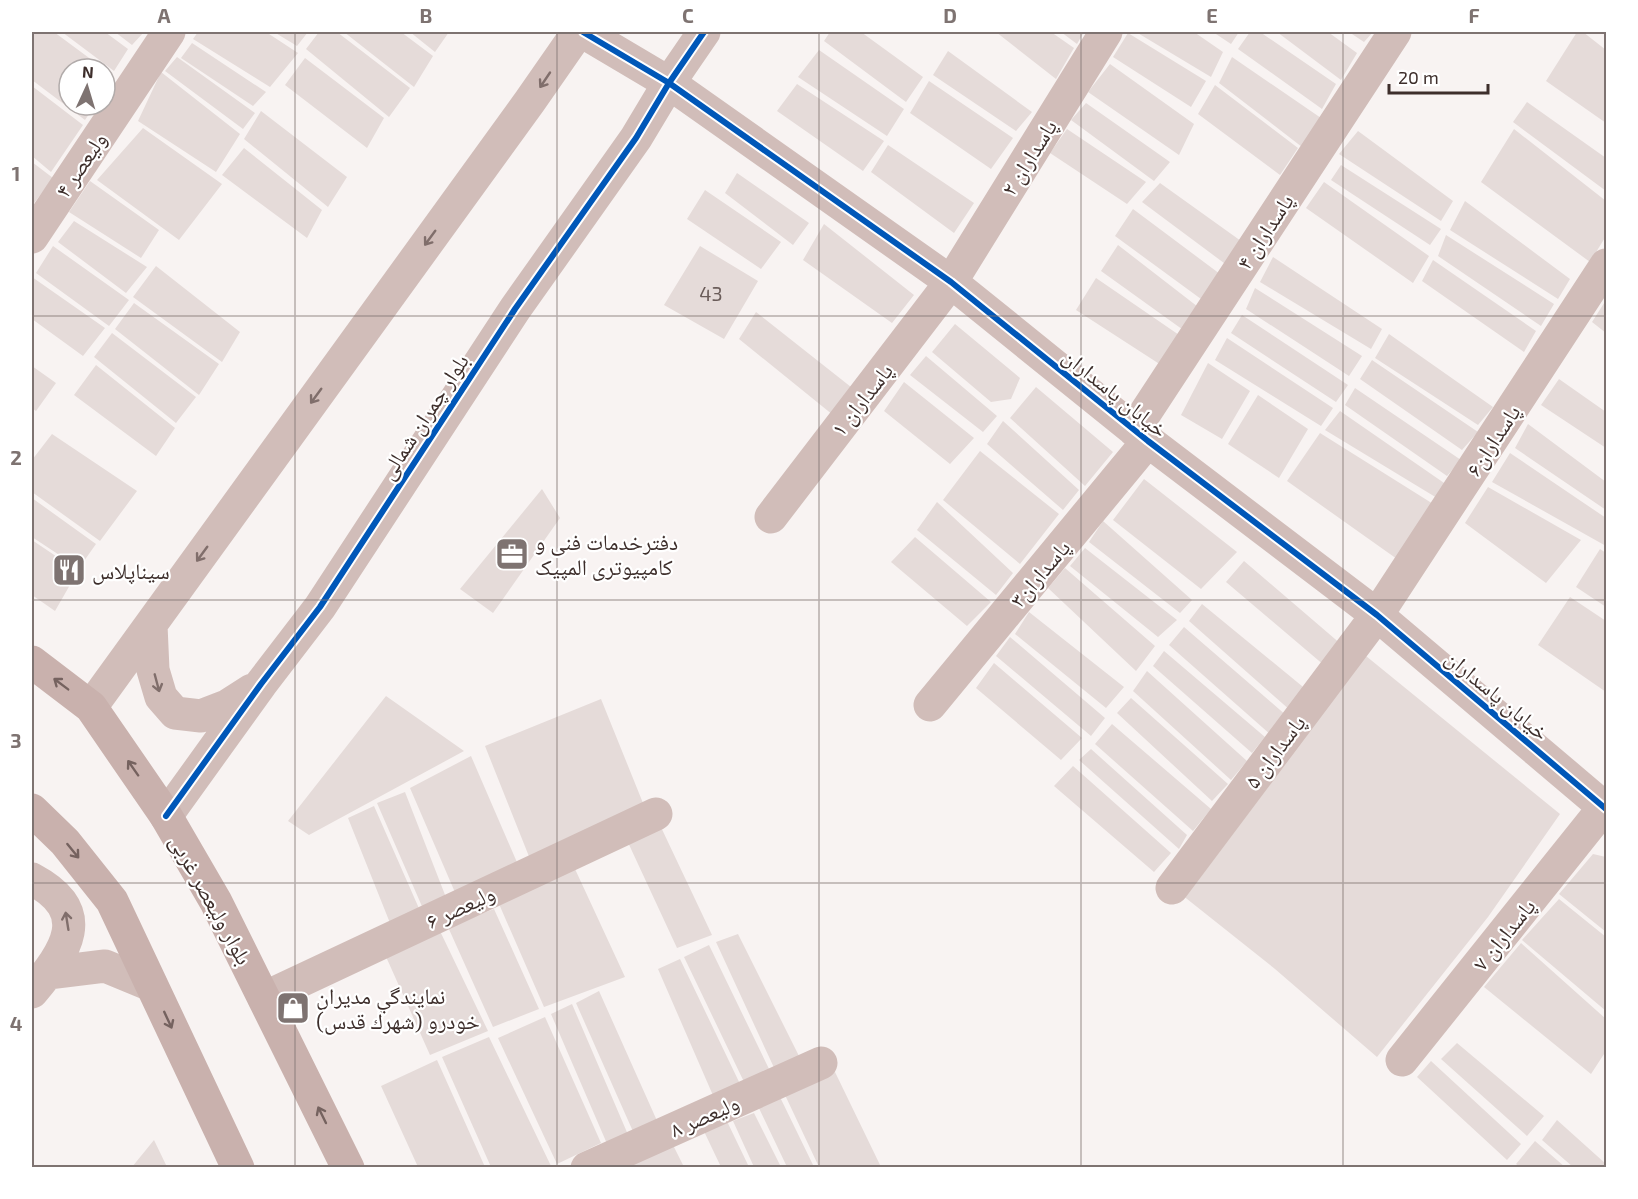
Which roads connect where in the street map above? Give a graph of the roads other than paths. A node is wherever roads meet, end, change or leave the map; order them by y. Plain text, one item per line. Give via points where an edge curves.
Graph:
1 (169, 32) edge
2 (578, 32) edge
3 (583, 32) edge
4 (704, 32) edge
5 (1106, 32) edge
6 (1395, 32) edge
7 (669, 83) junction
8 (32, 237) edge
9 (1606, 265) edge
10 (951, 282) junction
11 (1141, 436) junction
12 (771, 517) dead end
13 (1377, 615) junction
14 (151, 625) junction
15 (32, 662) edge
16 (261, 684) junction
17 (930, 705) dead end
18 (91, 707) junction
19 (1606, 807) edge
20 (32, 810) edge
21 (656, 814) dead end
22 (166, 816) junction
23 (32, 879) edge
24 (1172, 888) dead end
25 (40, 982) edge
26 (151, 985) junction
27 (264, 998) junction
28 (1402, 1060) dead end
29 (822, 1063) dead end
30 (238, 1167) edge
31 (348, 1167) edge
32 (586, 1167) edge

1 - 8 street, ولیعصر ۴
2 -> 14 street
3 - 7 street, خیابان پاسداران
4 - 7 street, بلوار چمران شمالی
5 - 10 street, پاسداران ۲
6 - 11 street, پاسداران ۴
7 - 10 street, خیابان پاسداران
7 - 16 street, بلوار چمران شمالی via 636,138 515,309 320,607
9 - 13 street, پاسداران۶
10 - 11 street, خیابان پاسداران
10 - 12 street, پاسداران ۱
11 - 13 street, خیابان پاسداران
11 - 17 street, پاسداران۳
13 - 19 street, خیابان پاسداران
13 - 24 street, پاسداران ۵
14 -> 16 street via 153,670 161,697 175,713 201,716 227,706
14 - 18 street
18 -> 15 main road, بلوار ولیعصر غربی
16 - 22 street, بلوار چمران شمالی
22 -> 18 main road, بلوار ولیعصر غربی
19 - 28 street, پاسداران ۷
20 -> 26 main road via 65,842 112,901
21 - 27 street, ولیعصر ۶
22 - 27 main road, بلوار ولیعصر غربی via 208,886
25 -> 23 street via 66,944 70,924 58,898
25 - 26 street via 105,966
26 -> 30 main road
31 -> 27 main road, بلوار ولیعصر غربی
29 - 32 street, ولیعصر ۸

